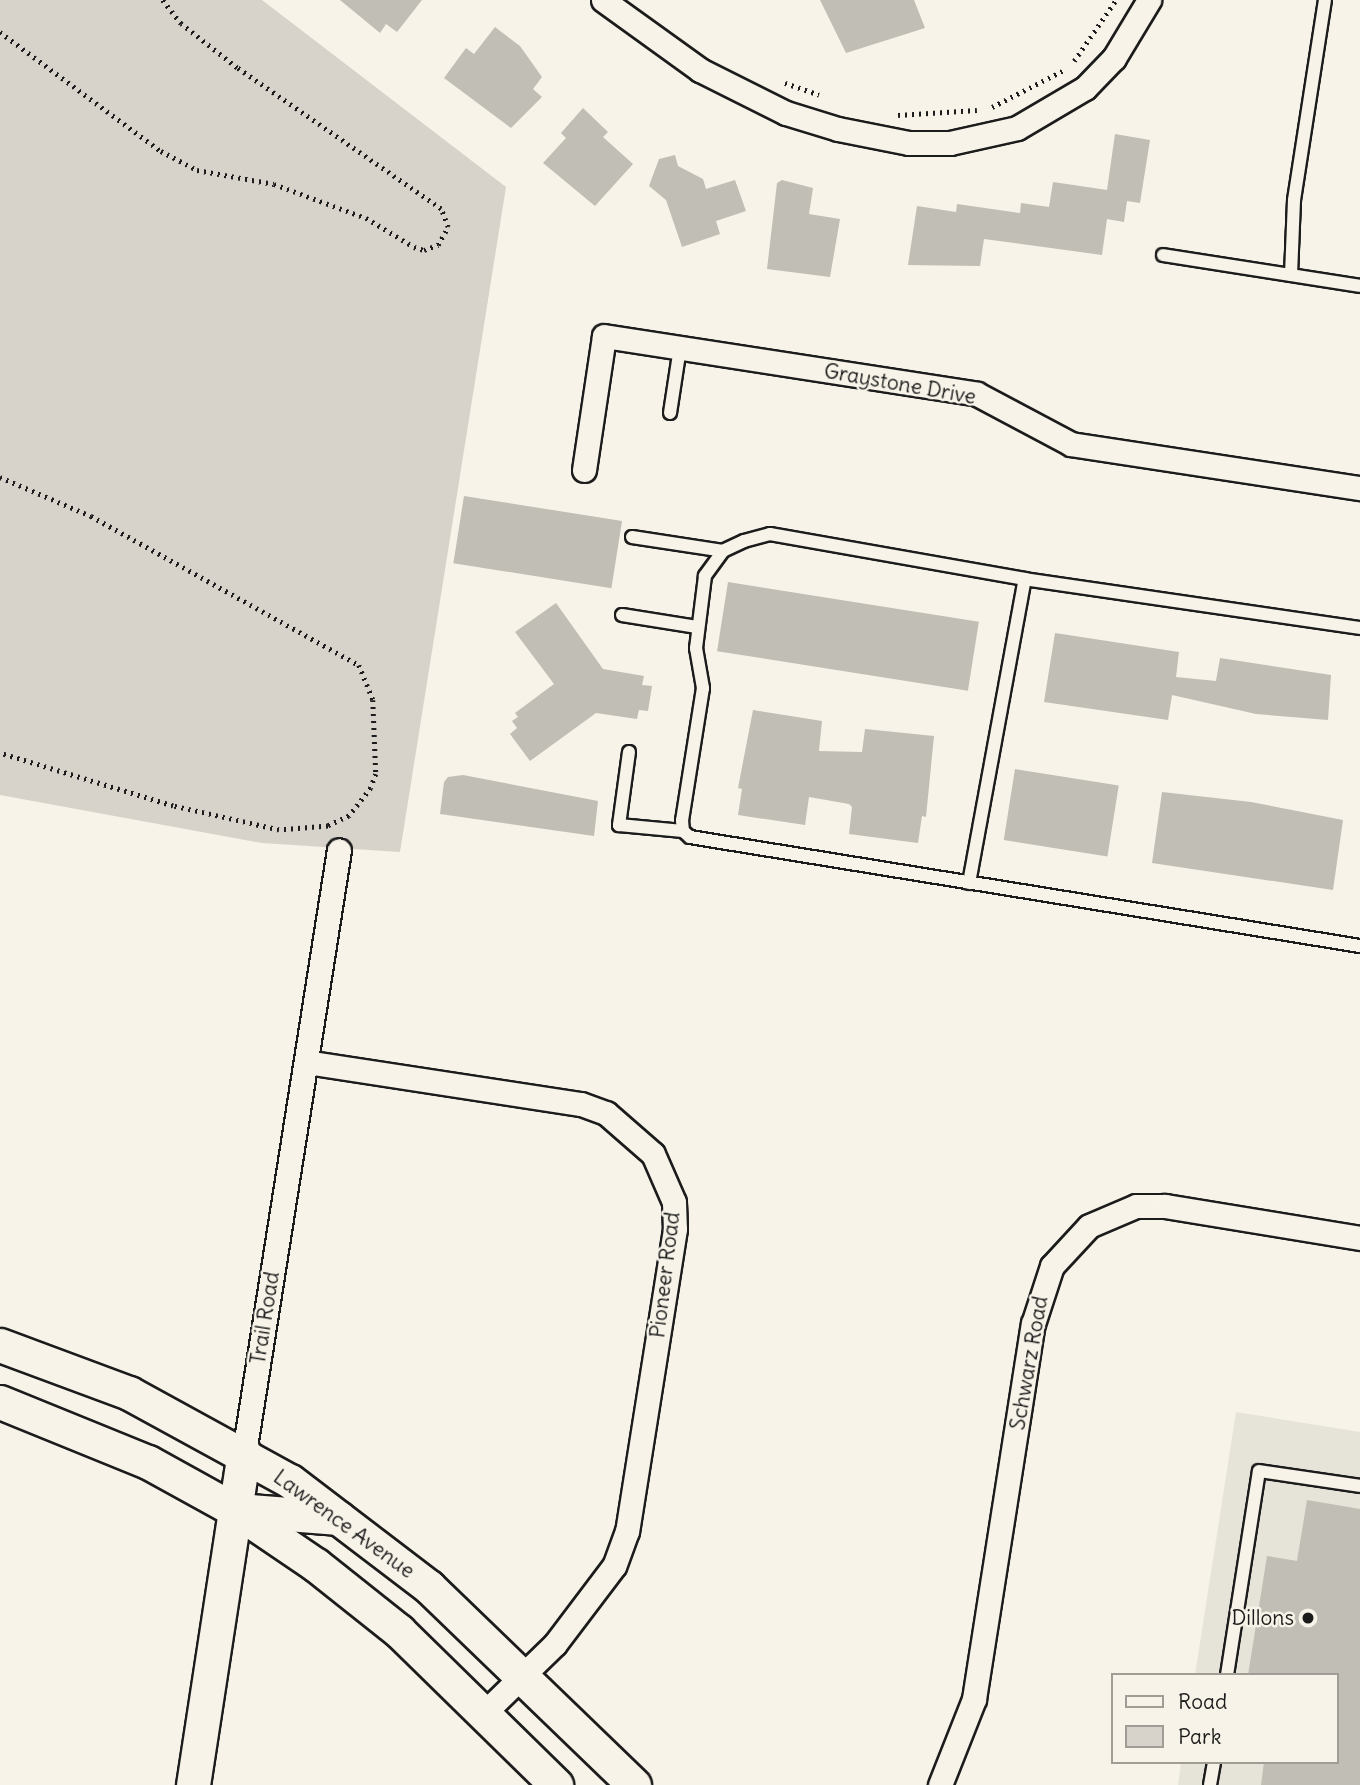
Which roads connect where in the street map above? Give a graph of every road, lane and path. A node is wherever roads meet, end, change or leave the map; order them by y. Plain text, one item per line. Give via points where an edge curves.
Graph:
1 (162, 0) edge
2 (603, 0) edge
3 (1116, 0) edge
4 (1149, 0) edge
5 (1325, 0) edge
6 (0, 32) edge
7 (780, 81) dead end
8 (829, 99) dead end
9 (892, 115) dead end
10 (1163, 255) dead end
11 (1291, 275) junction
12 (1360, 286) edge
13 (680, 348) junction
14 (670, 413) dead end
15 (584, 470) dead end
16 (0, 477) edge
17 (1360, 488) edge
18 (632, 537) dead end
19 (723, 551) junction
20 (1025, 579) junction
21 (622, 615) dead end
22 (697, 627) junction
23 (1360, 628) edge
24 (629, 752) dead end
25 (0, 753) edge
26 (683, 831) junction
27 (339, 850) dead end
28 (968, 883) junction
29 (1360, 946) edge
30 (306, 1062) junction
31 (1360, 1238) edge
32 (0, 1345) edge
33 (0, 1402) edge
34 (244, 1453) junction
35 (1360, 1486) edge
36 (236, 1510) junction
37 (340, 1518) junction
38 (1227, 1673) edge
39 (522, 1676) junction
40 (483, 1714) junction
41 (1213, 1764) edge
42 (193, 1785) edge
43 (556, 1785) edge
44 (634, 1785) edge
45 (940, 1785) edge
46 (1210, 1785) edge

1 - 6 path via 181,24 237,68 441,209 448,227 438,245 424,250 414,247 366,218 274,184 197,170 161,151
2 - 4 street via 700,70 736,90 838,130 909,143 991,136 1055,109 1114,58
3 - 9 path via 1071,66 988,109
5 - 11 lane via 1294,200
7 - 8 path
10 - 11 lane
11 - 12 lane
13 - 14 lane
13 - 15 street, Graystone Drive via 604,336
13 - 17 street, Graystone Drive via 977,394 1071,444
16 - 25 path via 91,516 359,665 373,700 376,774 349,816 328,826 279,830 173,806
18 - 19 lane
19 - 20 lane via 770,534
19 - 22 lane via 705,576
20 - 23 lane
20 - 28 lane
21 - 22 lane
22 - 26 lane via 703,688
24 - 26 lane via 619,825
26 - 28 lane via 690,837
27 - 30 street, Trail Road
28 - 29 lane
30 - 34 street, Trail Road
30 - 39 street, Pioneer Road via 581,1104 606,1113 635,1134 665,1174 674,1202 675,1229 627,1531 598,1592
31 - 45 street, Schwarz Road via 1165,1206 1136,1206 1089,1226 1052,1266 1033,1324 975,1699
32 - 34 street, Lawrence Avenue via 129,1393
33 - 36 street via 105,1442
34 - 36 street, Trail Road
34 - 37 street, Lawrence Avenue
35 - 38 lane via 1259,1471
36 - 37 street
36 - 40 street via 373,1609
36 - 42 street, Trail Road
37 - 39 street, Lawrence Avenue via 429,1587
39 - 40 street, Pioneer Road
39 - 44 street, Lawrence Avenue
40 - 43 street
41 - 46 lane

